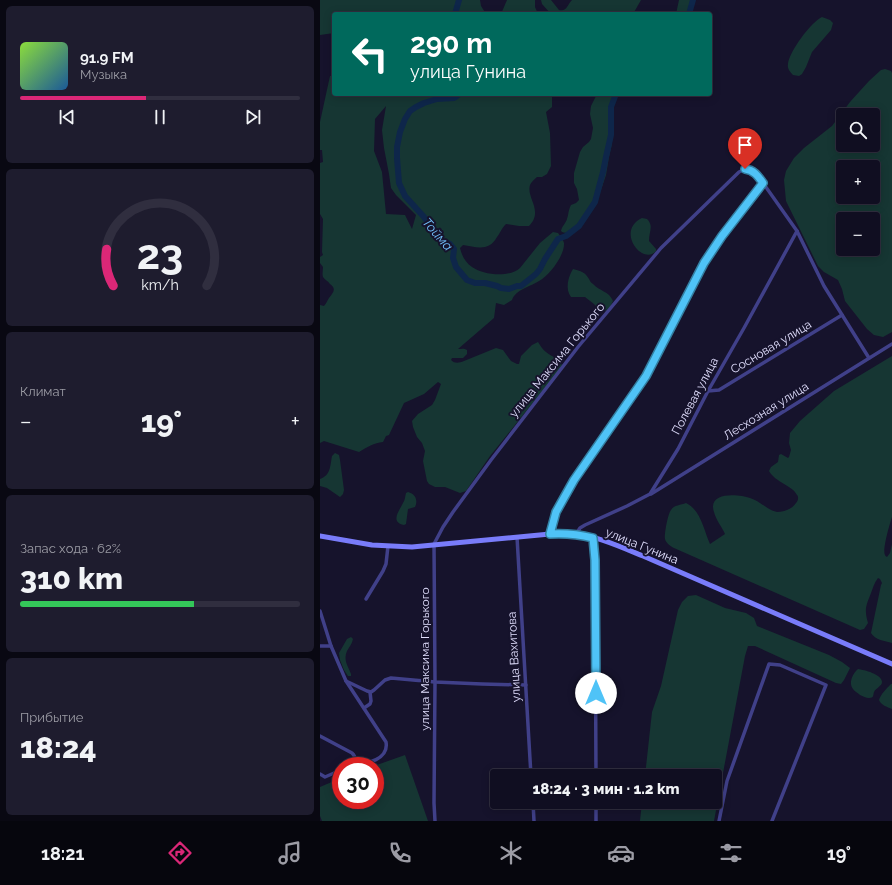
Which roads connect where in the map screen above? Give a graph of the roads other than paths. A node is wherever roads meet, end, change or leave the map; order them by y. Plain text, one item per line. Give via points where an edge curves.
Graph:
1 (763, 183) junction
2 (797, 231) junction
3 (842, 315) junction
4 (892, 344) edge
5 (869, 358) junction
6 (708, 391) junction
7 (650, 494) junction
8 (550, 534) junction
9 (576, 534) junction
10 (320, 536) edge
11 (517, 537) junction
12 (593, 538) junction
13 (434, 544) junction
14 (388, 546) junction
15 (366, 599) dead end
16 (320, 611) edge
17 (320, 646) edge
18 (331, 646) junction
19 (892, 664) edge
20 (346, 681) junction
21 (435, 682) junction
22 (526, 685) junction
23 (370, 692) junction
24 (364, 708) junction
25 (320, 736) edge
26 (355, 757) edge
27 (381, 757) edge
28 (531, 769) edge
29 (596, 769) edge
30 (320, 774) edge
31 (332, 774) edge
32 (533, 809) edge
33 (596, 809) edge
34 (436, 821) edge
35 (534, 821) edge
36 (596, 821) edge
37 (719, 821) edge
38 (772, 821) edge

1 - 2 street, улица Максима Горького
1 - 8 street via 704,263 646,376 574,480 556,512
1 - 13 street, улица Максима Горького via 752,170 741,170 661,248 578,347 495,454 453,512
2 - 3 street, улица Максима Горького via 824,286
2 - 6 street, Полевая улица
3 - 5 street, улица Максима Горького
3 - 6 street, Сосновая улица via 719,390
4 - 5 street, Лесхозная улица
5 - 7 street, Лесхозная улица
6 - 7 street, Полевая улица via 678,449
7 - 9 street via 585,525
8 - 9 main road, улица Гунина
8 - 11 main road, улица Гунина
9 - 12 main road, улица Гунина
10 - 14 main road, улица Гунина
11 - 13 main road, улица Гунина
11 - 22 street, улица Вахитова
12 - 19 main road, улица Гунина via 643,556
12 - 29 street
13 - 14 main road, улица Гунина via 412,547
13 - 21 street, улица Максима Горького
14 - 15 street via 386,564
16 - 18 street
17 - 18 street
18 - 20 street
20 - 23 street
20 - 24 street
21 - 22 street
21 - 23 street via 391,678
21 - 34 street, улица Максима Горького
22 - 28 street, улица Вахитова
23 - 24 street via 370,704
24 - 27 street via 386,742 387,746
25 - 26 street
30 - 31 street via 325,777
32 - 35 street
33 - 36 street
37 - 38 street via 727,781 769,664 780,664 826,684

